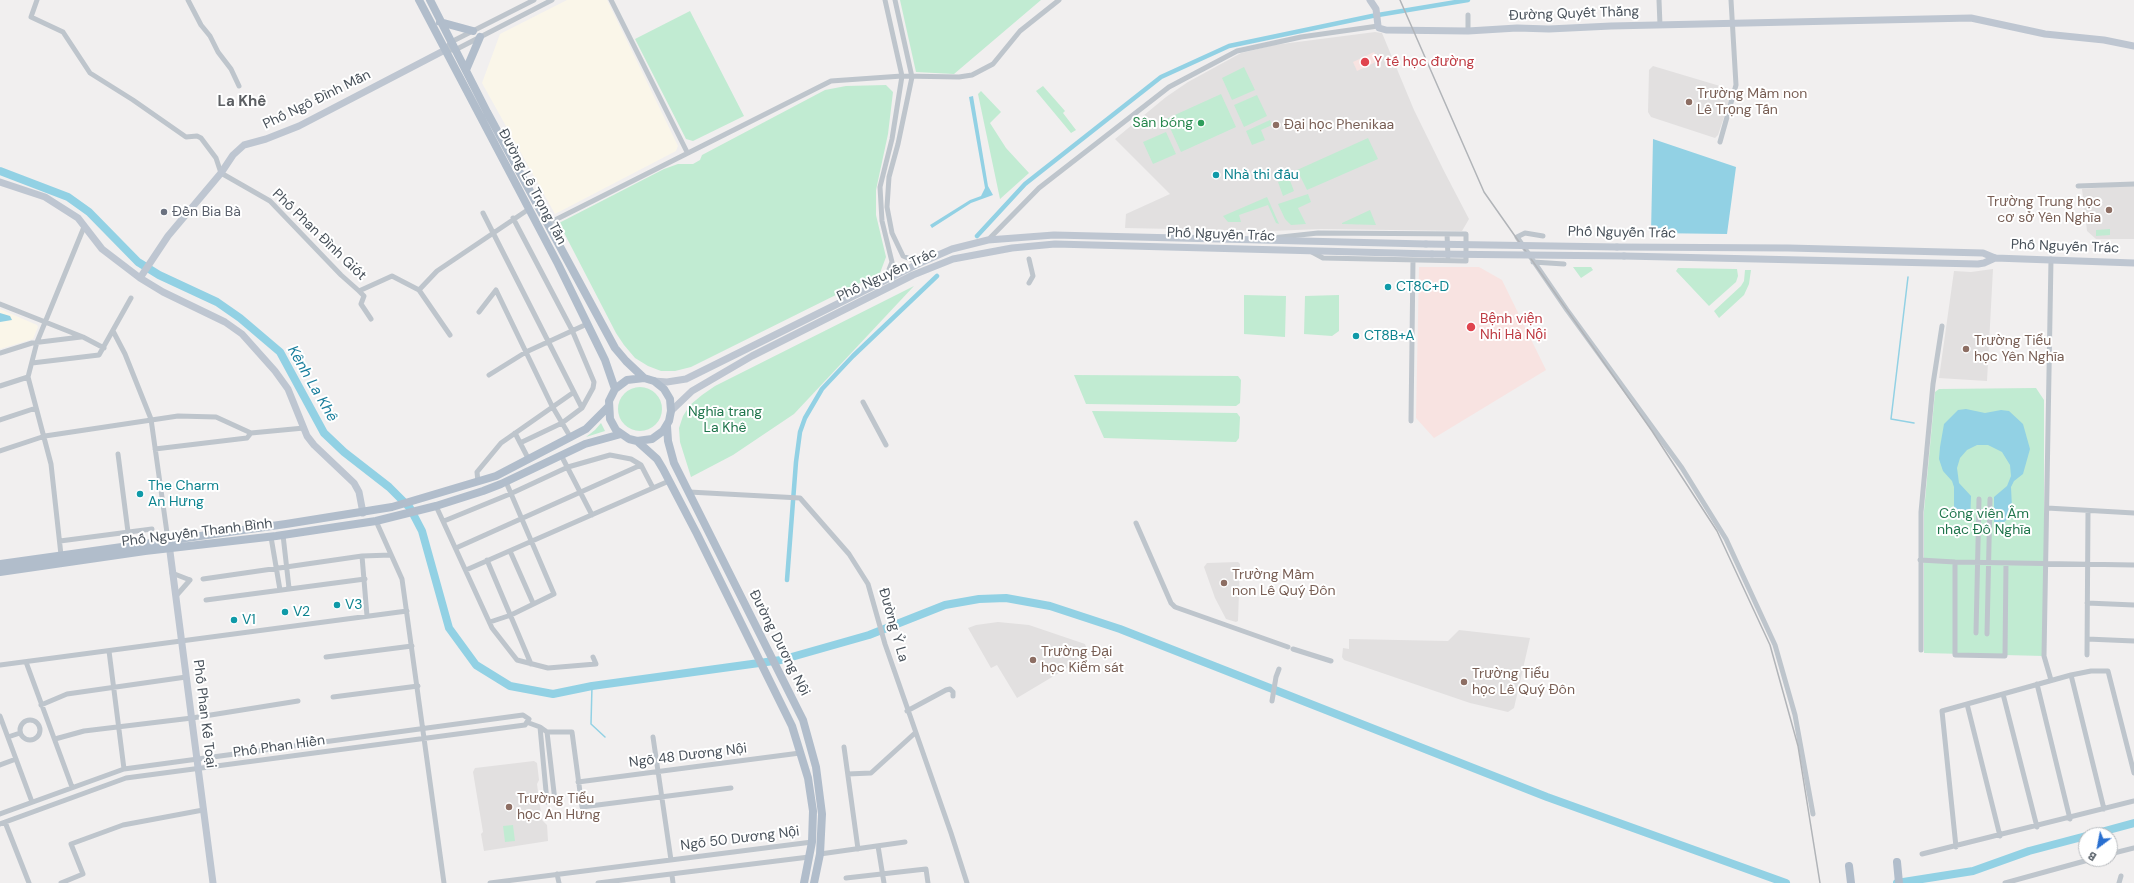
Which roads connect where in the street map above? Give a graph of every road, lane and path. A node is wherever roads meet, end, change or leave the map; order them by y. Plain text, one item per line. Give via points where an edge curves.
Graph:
1 (37, 0) edge
2 (188, 0) edge
3 (419, 0) edge
4 (430, 0) edge
5 (534, 0) edge
6 (552, 0) edge
7 (611, 0) edge
8 (885, 0) edge
9 (895, 0) edge
10 (1059, 0) edge
11 (1370, 0) edge
12 (1659, 0) edge
13 (1731, 0) edge
14 (1468, 15) dead end
15 (440, 22) junction
16 (1732, 23) junction
17 (1378, 24) junction
18 (1660, 24) junction
19 (473, 31) junction
20 (1468, 31) junction
21 (480, 37) junction
22 (451, 42) junction
23 (2134, 46) edge
24 (445, 50) junction
25 (455, 50) junction
26 (466, 70) junction
27 (902, 76) junction
28 (912, 77) junction
29 (239, 86) dead end
30 (1720, 142) dead end
31 (687, 152) junction
32 (221, 173) junction
33 (0, 182) edge
34 (2134, 184) edge
35 (2078, 186) dead end
36 (528, 209) junction
37 (483, 213) dead end
38 (513, 218) junction
39 (549, 223) junction
40 (84, 227) junction
41 (493, 231) junction
42 (1447, 234) junction
43 (1543, 236) dead end
44 (1187, 239) junction
45 (988, 240) junction
46 (1247, 240) junction
47 (1187, 247) junction
48 (1308, 250) junction
49 (1995, 258) junction
50 (1029, 259) dead end
51 (2051, 259) junction
52 (1413, 260) junction
53 (1448, 260) junction
54 (1533, 262) junction
55 (920, 263) junction
56 (2134, 263) edge
57 (1564, 264) dead end
58 (141, 276) junction
59 (885, 280) junction
60 (1029, 283) dead end
61 (419, 290) junction
62 (359, 291) junction
63 (131, 298) dead end
64 (0, 304) edge
65 (479, 312) dead end
66 (371, 319) dead end
67 (46, 322) junction
68 (588, 324) junction
69 (1942, 326) dead end
70 (572, 330) junction
71 (113, 331) junction
72 (450, 335) dead end
73 (83, 337) junction
74 (549, 340) junction
75 (37, 342) junction
76 (104, 348) junction
77 (748, 348) junction
78 (526, 352) junction
79 (0, 353) edge
80 (752, 356) junction
81 (32, 363) junction
82 (489, 376) dead end
83 (28, 377) junction
84 (644, 378) junction
85 (654, 381) junction
86 (0, 386) edge
87 (615, 389) junction
88 (574, 392) junction
89 (863, 402) dead end
90 (552, 406) junction
91 (608, 407) junction
92 (36, 408) junction
93 (582, 408) junction
94 (671, 411) junction
95 (151, 419) junction
96 (0, 420) edge
97 (1411, 421) dead end
98 (562, 423) junction
99 (667, 426) junction
100 (304, 428) junction
101 (251, 433) junction
102 (514, 433) junction
103 (621, 434) junction
104 (45, 436) junction
105 (571, 438) junction
106 (637, 441) junction
107 (520, 443) junction
108 (886, 445) dead end
109 (155, 449) junction
110 (0, 451) edge
111 (118, 454) dead end
112 (562, 455) junction
113 (529, 460) junction
114 (641, 465) junction
115 (568, 467) junction
116 (669, 481) junction
117 (478, 482) junction
118 (506, 482) junction
119 (653, 488) junction
120 (581, 492) junction
121 (689, 492) junction
122 (510, 494) junction
123 (1978, 499) dead end
124 (1990, 499) dead end
125 (436, 506) junction
126 (2047, 508) junction
127 (2088, 510) junction
128 (363, 513) junction
129 (2134, 513) edge
130 (592, 515) junction
131 (522, 518) junction
132 (376, 521) junction
133 (444, 521) junction
134 (1136, 523) dead end
135 (152, 529) dead end
136 (706, 529) junction
137 (128, 532) junction
138 (698, 534) junction
139 (282, 535) junction
140 (271, 537) junction
141 (168, 540) junction
142 (60, 541) junction
143 (532, 541) junction
144 (456, 548) junction
145 (169, 549) junction
146 (510, 551) junction
147 (61, 555) junction
148 (391, 555) junction
149 (362, 556) junction
150 (487, 560) junction
151 (1920, 560) junction
152 (1955, 562) junction
153 (1978, 562) junction
154 (1988, 563) junction
155 (2006, 563) junction
156 (2045, 563) junction
157 (0, 564) edge
158 (2088, 564) junction
159 (2134, 565) edge
160 (277, 568) junction
161 (286, 568) junction
162 (466, 570) junction
163 (0, 572) edge
164 (172, 572) junction
165 (203, 579) dead end
166 (365, 579) junction
167 (289, 588) junction
168 (280, 590) junction
169 (176, 597) junction
170 (206, 600) dead end
171 (533, 603) junction
172 (2087, 603) junction
173 (2134, 604) edge
174 (408, 611) junction
175 (511, 614) junction
176 (367, 616) junction
177 (490, 622) junction
178 (1976, 633) dead end
179 (1987, 634) dead end
180 (2087, 639) junction
181 (182, 641) junction
182 (2134, 641) edge
183 (412, 646) junction
184 (1921, 650) dead end
185 (109, 651) junction
186 (2087, 655) dead end
187 (326, 657) dead end
188 (593, 657) dead end
189 (1331, 661) dead end
190 (26, 662) junction
191 (531, 664) junction
192 (0, 665) edge
193 (1280, 669) dead end
194 (2071, 675) junction
195 (186, 677) junction
196 (2051, 680) junction
197 (2037, 684) junction
198 (418, 686) junction
199 (114, 687) junction
200 (2003, 694) junction
201 (953, 696) dead end
202 (333, 697) dead end
203 (298, 701) dead end
204 (1272, 701) dead end
205 (1967, 704) junction
206 (42, 705) junction
207 (907, 711) junction
208 (0, 718) edge
209 (192, 718) junction
210 (48, 722) junction
211 (528, 723) junction
212 (39, 726) junction
213 (119, 728) junction
214 (540, 728) junction
215 (424, 729) junction
216 (547, 732) junction
217 (20, 733) junction
218 (915, 733) junction
219 (8, 737) junction
220 (653, 737) dead end
221 (55, 739) junction
222 (425, 739) junction
223 (844, 747) dead end
224 (800, 753) junction
225 (16, 759) junction
226 (197, 759) junction
227 (0, 765) edge
228 (124, 769) junction
229 (198, 769) junction
230 (658, 772) junction
231 (2134, 773) edge
232 (848, 774) junction
233 (578, 782) junction
234 (72, 786) junction
235 (731, 788) dead end
236 (662, 796) junction
237 (2134, 801) edge
238 (32, 802) junction
239 (2104, 809) junction
240 (203, 810) junction
241 (0, 814) edge
242 (1813, 814) dead end
243 (2070, 819) junction
244 (2, 823) edge
245 (2037, 827) junction
246 (2000, 836) junction
247 (812, 842) junction
248 (905, 842) dead end
249 (878, 846) junction
250 (1956, 847) junction
251 (2134, 848) edge
252 (858, 849) junction
253 (2118, 852) edge
254 (820, 854) junction
255 (1922, 854) dead end
256 (809, 857) junction
257 (671, 860) junction
258 (1897, 862) dead end
259 (2078, 863) edge
260 (1849, 866) dead end
261 (557, 874) junction
262 (882, 874) junction
263 (672, 875) junction
264 (2121, 876) dead end
265 (846, 878) dead end
266 (29, 883) edge
267 (61, 883) edge
268 (213, 883) edge
269 (444, 883) edge
270 (490, 883) edge
271 (559, 883) edge
272 (598, 883) edge
273 (673, 883) edge
274 (804, 883) edge
275 (814, 883) edge
276 (884, 883) edge
277 (928, 883) edge
278 (967, 883) edge
279 (1851, 883) edge
280 (1899, 883) edge
281 (2004, 883) edge
282 (2119, 883) edge

1 - 32 street via 31,17 63,32 90,72 186,137 201,138 216,158
2 - 29 street via 218,52 231,68
3 - 24 main road, Đường Lê Trọng Tấn
4 - 15 main road, Đường Lê Trọng Tấn
5 - 19 street
6 - 21 street
7 - 31 street
8 - 27 street
9 - 28 street
10 - 28 street via 1020,31 984,70 959,78
11 - 17 main road via 1377,12
12 - 18 street
13 - 16 street
14 - 20 street
15 - 19 main road
15 - 22 main road, Đường Lê Trọng Tấn
16 - 18 main road, Đường Quyết Thắng
16 - 23 main road, Đường Quyết Thắng via 1971,18 2045,34
16 - 30 street via 1736,85
17 - 20 main road, Đường Quyết Thắng via 1379,28 1386,30
17 - 45 street via 1238,51 1169,87 1039,188
18 - 20 main road, Đường Quyết Thắng
19 - 22 street
21 - 25 street
21 - 26 main road
22 - 24 street
22 - 25 main road, Đường Lê Trọng Tấn
24 - 25 street
24 - 32 main road, Phố Ngô Đình Mẫn via 299,126 244,145 233,154
24 - 36 main road, Đường Lê Trọng Tấn
25 - 26 main road, Đường Lê Trọng Tấn
26 - 39 main road, Đường Lê Trọng Tấn
27 - 28 street
27 - 31 street via 831,81
27 - 59 street via 892,139 880,187 882,221 892,262
28 - 55 street via 888,183 888,207 892,233 902,256
31 - 39 street
32 - 58 main road, Phố Ngô Đình Mẫn via 172,230
32 - 62 street, Phố Phan Đình Giót via 270,200
33 - 40 main road via 45,197 78,218
34 - 35 street
36 - 38 street
36 - 68 main road, Đường Lê Trọng Tấn
37 - 41 street
38 - 41 street
38 - 70 street
39 - 84 main road, Đường Lê Trọng Tấn via 615,348
40 - 58 main road via 102,249
40 - 67 street
41 - 61 street via 437,271
41 - 74 street
42 - 46 street, Phố Nguyễn Trác via 1318,233
42 - 53 street
42 - 53 street, Phố Nguyễn Trác via 1466,234 1466,260
43 - 54 street via 1525,233 1518,237
44 - 45 main road, Phố Nguyễn Trác via 1054,235
44 - 46 main road, Phố Nguyễn Trác
44 - 47 main road
45 - 55 main road, Phố Nguyễn Trác via 952,249
46 - 49 main road, Phố Nguyễn Trác, bridge via 1789,248 1983,253
47 - 48 main road, Phố Nguyễn Trác
47 - 80 main road, Phố Nguyễn Trác via 1054,244 1012,248 953,259 913,275
48 - 49 main road, Phố Nguyễn Trác, bridge via 1624,256 1740,262 1978,264
48 - 52 street, Phố Nguyễn Trác via 1322,258
49 - 51 main road, Phố Nguyễn Trác
50 - 60 street via 1033,276
51 - 56 main road, Phố Nguyễn Trác
51 - 126 street
52 - 53 street, Phố Nguyễn Trác
52 - 97 street
54 - 57 street
54 - 242 street via 1682,468 1726,539 1775,646 1795,715
55 - 59 main road, Phố Nguyễn Trác
58 - 100 main road via 163,292 225,322 242,334 288,389
59 - 77 main road, Phố Nguyễn Trác
61 - 62 street via 392,276
61 - 72 street
62 - 66 street, Phố Phan Đình Giót via 364,296 361,304
63 - 71 street
64 - 67 street
65 - 78 street via 496,290
67 - 73 street
67 - 75 street
68 - 70 street
68 - 87 main road, Đường Lê Trọng Tấn
69 - 151 street via 1933,384 1921,504
70 - 74 street
70 - 93 street via 594,382
71 - 76 street
71 - 95 street
73 - 75 street
73 - 76 street
74 - 78 street
74 - 88 street
75 - 79 street
75 - 81 street
76 - 81 street via 99,355
77 - 80 main road
77 - 85 main road, Phố Nguyễn Trác via 686,379
78 - 82 street
78 - 90 street
80 - 94 main road, Phố Nguyễn Trác via 692,391
81 - 83 street
83 - 86 street
83 - 92 street
84 - 85 main road
84 - 87 main road via 627,380
85 - 94 main road via 667,394
87 - 91 main road
88 - 90 street
88 - 93 street
89 - 108 street
90 - 98 street
90 - 102 street
91 - 103 main road via 610,419
91 - 105 main road via 586,429
92 - 96 street
92 - 104 street
93 - 98 street
94 - 99 main road
95 - 101 street via 213,416
95 - 104 street
95 - 109 street
98 - 105 street
98 - 107 street
99 - 106 main road via 652,438
99 - 121 main road, Đường Dương Nội via 674,463
100 - 101 street
100 - 128 main road via 314,445 354,483 360,492
101 - 109 street via 247,438
102 - 107 street
102 - 117 street via 501,443 477,472
103 - 106 main road
103 - 112 main road via 594,440
104 - 110 street
104 - 142 street
105 - 113 main road
106 - 116 main road, Đường Dương Nội via 657,459
107 - 113 street
109 - 141 street
111 - 137 street
112 - 115 street
112 - 118 main road
113 - 117 main road
114 - 115 street via 621,456 610,455
114 - 119 street
114 - 120 street
115 - 120 street
115 - 122 street
116 - 119 street
116 - 138 main road, Đường Dương Nội
117 - 128 main road, Phố Nguyễn Thanh Bình
118 - 122 street
118 - 125 main road
119 - 130 street
120 - 130 street
120 - 131 street
121 - 136 main road, Đường Dương Nội
121 - 207 street, Đường Ỷ La via 800,498 849,554 868,584
122 - 131 street
122 - 133 street
123 - 153 street
124 - 154 street
125 - 132 main road, Phố Nguyễn Thanh Bình
125 - 133 street
126 - 127 street
126 - 156 street
127 - 129 street
127 - 158 street
128 - 141 main road, Phố Nguyễn Thanh Bình
130 - 143 street
131 - 143 street
131 - 144 street
132 - 139 main road, Phố Nguyễn Thanh Bình
132 - 148 street
133 - 144 street
134 - 189 street via 1175,607
135 - 137 street
136 - 138 main road
136 - 254 main road, Đường Dương Nội via 803,720 816,767 822,814
137 - 142 street
138 - 224 main road, Đường Dương Nội via 792,726
139 - 140 main road, Phố Nguyễn Thanh Bình
139 - 161 street
140 - 145 main road, Phố Nguyễn Thanh Bình
140 - 160 street
141 - 145 main road, Phố Phan Kế Toại
141 - 147 main road, Phố Nguyễn Thanh Bình
142 - 147 street
143 - 146 street
143 - 171 street via 554,594
144 - 162 street
145 - 163 main road, Phố Nguyễn Thanh Bình
145 - 164 main road, Phố Phan Kế Toại
146 - 150 street
146 - 171 street
147 - 157 main road, Phố Nguyễn Thanh Bình
148 - 149 street
148 - 174 street via 402,579
149 - 161 street
149 - 166 street
150 - 162 street
150 - 175 street
151 - 152 street
151 - 184 street
152 - 153 street
152 - 155 street via 1955,655 2005,656
153 - 154 street
153 - 178 street
154 - 155 street
154 - 179 street
155 - 156 street
156 - 158 street
156 - 196 street via 2044,656
158 - 159 street
158 - 172 street
160 - 161 street
160 - 165 street
160 - 168 street
161 - 167 street
162 - 177 street
164 - 169 main road, Phố Phan Kế Toại
164 - 169 street via 190,580
166 - 167 street
166 - 176 street
167 - 168 street
168 - 170 street
169 - 181 main road, Phố Phan Kế Toại
171 - 175 street
172 - 173 street
172 - 180 street
174 - 176 street
174 - 183 street
175 - 177 street
175 - 191 street
176 - 181 street
177 - 191 street via 516,660
180 - 182 street
180 - 186 street
181 - 185 street
181 - 195 main road, Phố Phan Kế Toại
183 - 187 street
183 - 198 street
185 - 190 street
185 - 199 street
188 - 191 street via 596,664 548,668
190 - 192 street
190 - 206 street
193 - 204 street
194 - 196 street
194 - 231 street via 2108,671
194 - 239 street
195 - 199 street
195 - 209 main road, Phố Phan Kế Toại
196 - 197 street
197 - 200 street
197 - 243 street
198 - 202 street
198 - 215 street
199 - 206 street via 67,694
199 - 213 street
200 - 205 street
200 - 245 street
201 - 207 street via 950,689 946,690
203 - 209 street
205 - 246 street
205 - 250 street via 1942,711
206 - 210 street
207 - 218 street, Đường Ỷ La
208 - 219 street
209 - 213 street
209 - 226 main road, Phố Phan Kế Toại
210 - 212 street
210 - 221 street
211 - 214 street
211 - 215 street, Phố Phan Hiền via 529,719 523,715
211 - 222 street, Phố Phan Hiền via 525,726
212 - 217 street via 32,719 25,720 20,724
212 - 217 street via 39,735 34,740 27,740
213 - 221 street via 84,731
213 - 228 street
214 - 216 street
214 - 216 street via 547,802 555,801
215 - 222 street
215 - 226 street, Phố Phan Hiền
216 - 233 street via 572,732
217 - 219 street
218 - 232 street via 871,773
218 - 278 street, Đường Ỷ La via 952,833
219 - 225 street
220 - 230 street
221 - 234 street
222 - 229 street, Phố Phan Hiền
222 - 269 street
223 - 232 street
224 - 230 street, Ngõ 48 Dương Nội
224 - 247 main road, Đường Dương Nội via 808,778 813,811
225 - 227 street
225 - 238 street
226 - 228 street, Phố Phan Hiền
226 - 229 main road, Phố Phan Kế Toại
228 - 234 street, Phố Phan Hiền
229 - 240 main road, Phố Phan Kế Toại
229 - 244 street, Phố Phan Hiền via 126,778
230 - 233 street, Ngõ 48 Dương Nội
230 - 236 street
232 - 252 street
233 - 236 street via 582,807
234 - 238 street, Phố Phan Hiền
235 - 236 street
236 - 257 street
237 - 239 street
238 - 241 street, Phố Phan Hiền
239 - 243 street
240 - 267 street via 123,825 71,844 83,874
240 - 268 main road, Phố Phan Kế Toại
243 - 245 street
244 - 266 street
245 - 246 street
246 - 250 street
247 - 256 main road, Đường Dương Nội
247 - 257 street, Ngõ 50 Dương Nội
248 - 249 street
249 - 252 street
249 - 262 street
250 - 255 street
251 - 253 street
252 - 254 street
254 - 275 main road, Đường Dương Nội
256 - 263 street, Ngõ 50 Dương Nội
256 - 274 main road, Đường Dương Nội
257 - 261 street, Ngõ 50 Dương Nội
258 - 280 main road
259 - 281 street
260 - 279 main road
261 - 270 street, Ngõ 50 Dương Nội
261 - 271 street
262 - 265 street
262 - 276 street
262 - 277 street via 926,869
263 - 272 street, Ngõ 50 Dương Nội
263 - 273 street
264 - 282 street

